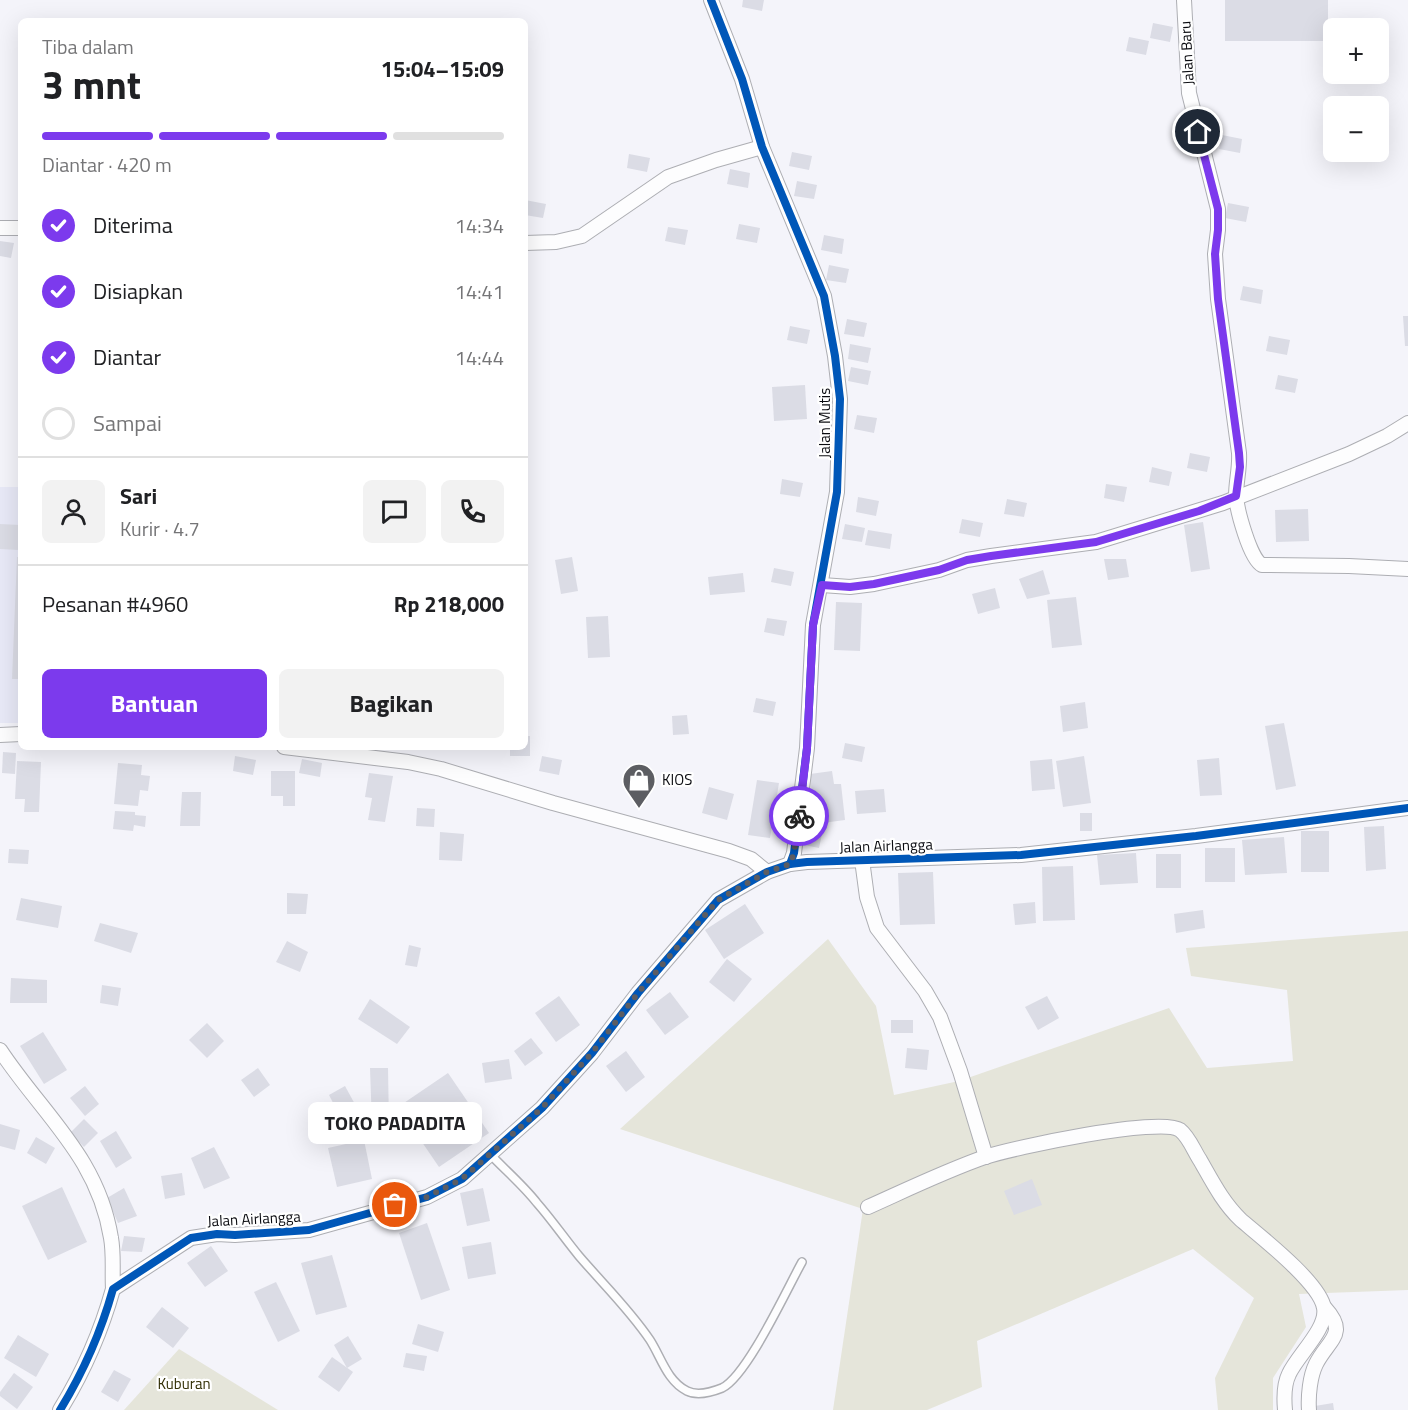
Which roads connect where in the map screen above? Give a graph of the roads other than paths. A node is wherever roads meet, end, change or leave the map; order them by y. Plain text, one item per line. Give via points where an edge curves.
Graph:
1 (711, 0) edge
2 (1184, 0) edge
3 (762, 147) junction
4 (0, 228) edge
5 (18, 228) edge
6 (528, 243) edge
7 (1408, 423) edge
8 (1236, 496) junction
9 (1408, 569) edge
10 (822, 585) junction
11 (18, 734) edge
12 (0, 735) edge
13 (309, 750) edge
14 (1408, 808) edge
15 (862, 860) junction
16 (790, 864) junction
17 (767, 872) junction
18 (0, 1050) edge
19 (490, 1154) junction
20 (986, 1156) junction
21 (868, 1207) dead end
22 (802, 1262) dead end
23 (112, 1288) junction
24 (1324, 1308) junction
25 (60, 1410) edge
26 (1285, 1410) edge
27 (1309, 1410) edge

1 - 3 street, Jalan Mutis via 742,79
2 - 8 street, Jalan Baru via 1189,93 1218,209 1215,254 1239,453
3 - 6 street via 668,177 582,236
3 - 10 street, Jalan Mutis via 824,296 835,356 840,399 837,492
4 - 5 street
7 - 8 street via 1349,454
8 - 9 street via 1249,548 1262,565
8 - 10 street via 1096,542 967,560 874,584
10 - 16 street, Jalan Mutis via 813,625 807,748
11 - 12 street
13 - 17 street via 441,769 729,851 751,859
14 - 15 street, Jalan Airlangga via 1021,855
15 - 16 street, Jalan Airlangga
15 - 20 street via 872,914 940,1017
16 - 17 street, Jalan Airlangga
17 - 19 street, Jalan Airlangga via 718,900 561,1088
18 - 23 street via 90,1172 101,1196 112,1240
19 - 22 lane via 536,1201 637,1323 665,1370 688,1392 705,1393 724,1387 743,1368
19 - 23 street, Jalan Airlangga via 462,1179 437,1192 323,1226 191,1238
20 - 21 street
20 - 24 street via 1107,1131 1173,1126 1188,1140 1236,1215 1311,1283
23 - 25 street via 100,1333
24 - 26 street via 1319,1330 1287,1377
24 - 27 street via 1334,1318 1336,1334 1313,1370

